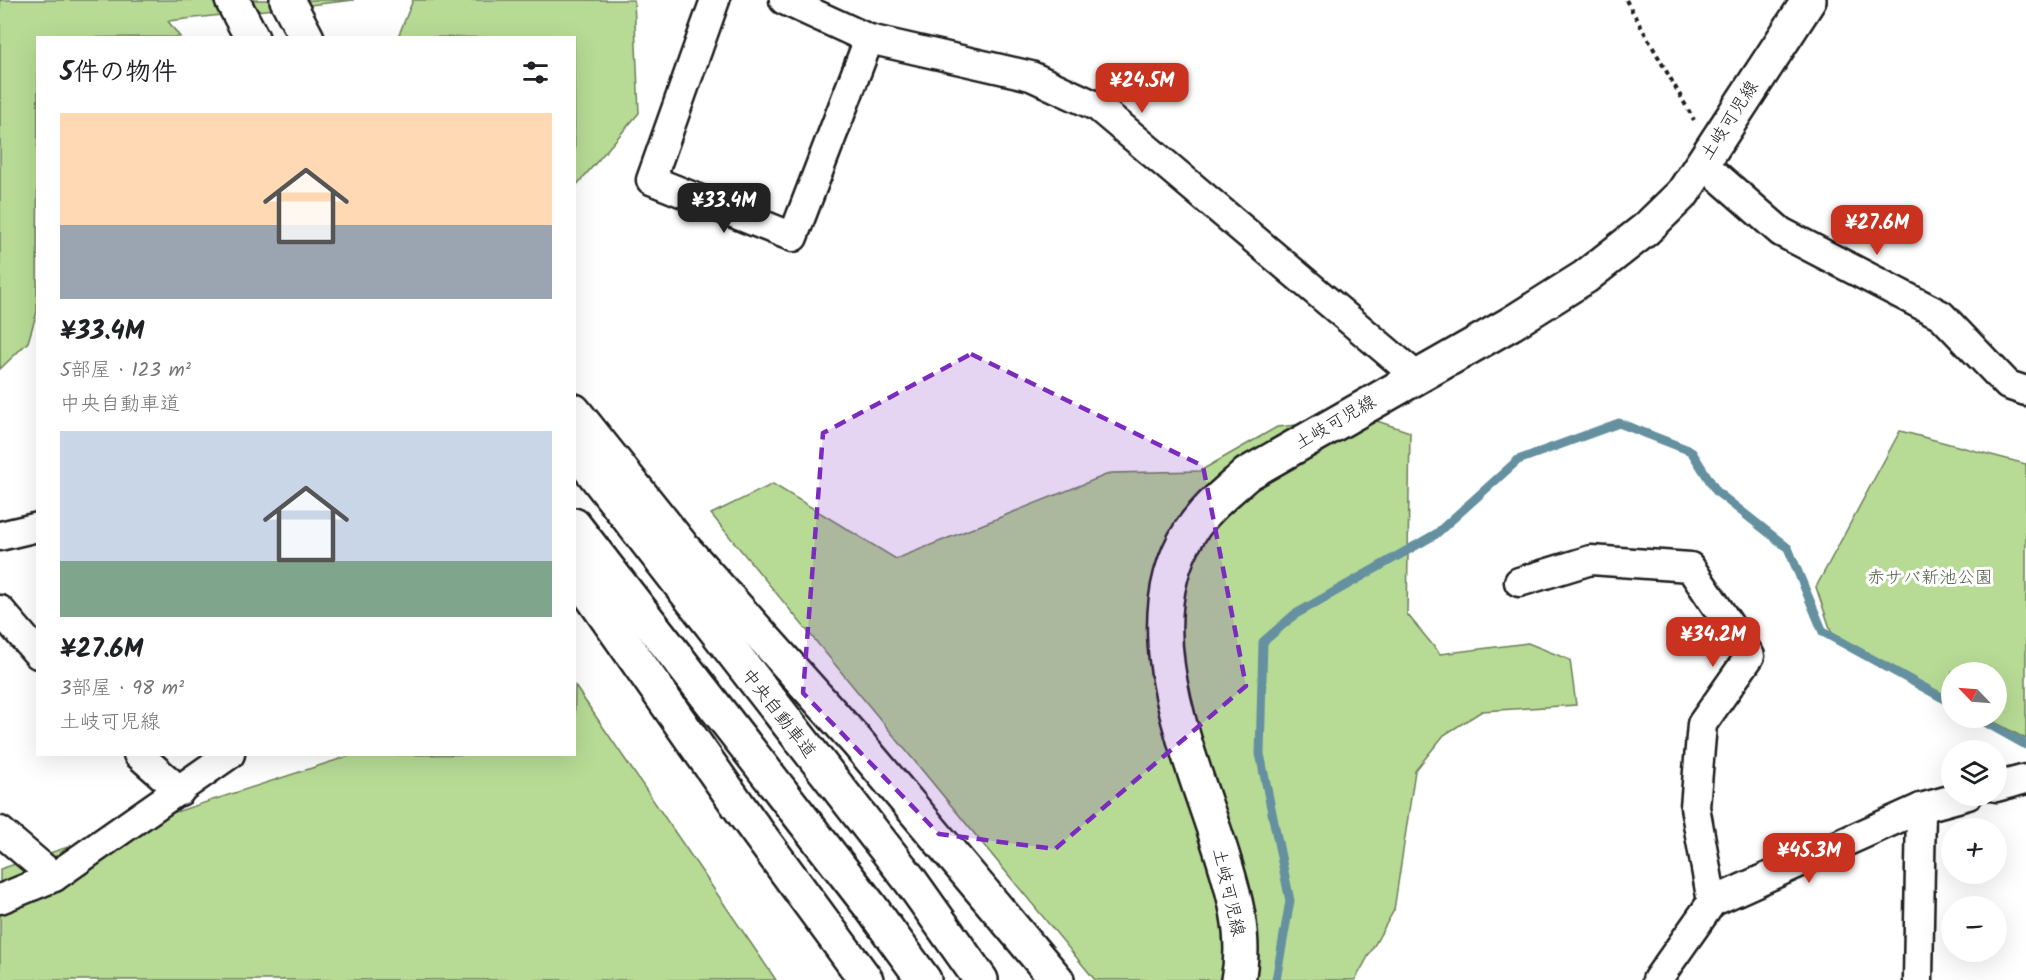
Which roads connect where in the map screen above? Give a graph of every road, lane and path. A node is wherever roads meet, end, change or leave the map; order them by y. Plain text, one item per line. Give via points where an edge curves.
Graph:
1 (232, 0) edge
2 (287, 0) edge
3 (715, 0) edge
4 (784, 0) edge
5 (1626, 0) edge
6 (1809, 0) edge
7 (305, 35) edge
8 (251, 36) edge
9 (869, 39) junction
10 (1707, 153) junction
11 (1416, 375) junction
12 (2026, 391) edge
13 (576, 413) edge
14 (576, 451) edge
15 (36, 527) edge
16 (576, 528) edge
17 (0, 536) edge
18 (576, 575) edge
19 (1519, 582) dead end
20 (0, 610) edge
21 (36, 652) edge
22 (140, 756) edge
23 (227, 756) edge
24 (2026, 779) edge
25 (2007, 784) edge
26 (180, 791) junction
27 (1941, 802) edge
28 (1921, 808) junction
29 (0, 831) edge
30 (54, 877) junction
31 (0, 899) edge
32 (1712, 902) junction
33 (866, 980) edge
34 (924, 980) edge
35 (981, 980) edge
36 (1057, 980) edge
37 (1238, 980) edge
38 (1657, 980) edge
39 (1918, 980) edge

1 - 8 main road
2 - 7 main road
3 - 9 street via 651,180 793,237
4 - 9 street
5 - 10 path via 1701,133
6 - 10 main road, 土岐可児線
9 - 11 street via 1030,76 1098,107
10 - 11 main road, 土岐可児線 via 1683,192 1646,229 1585,277 1512,323
10 - 12 street via 1781,232 1941,315 2008,385
11 - 37 main road, 土岐可児線 via 1247,474 1214,502 1190,532 1166,593 1163,623 1168,673 1239,918 1242,961
13 - 36 main road via 685,549 857,742
14 - 35 main road, 中央自動車道 via 910,880
15 - 17 street
16 - 34 main road
18 - 33 main road
19 - 32 street via 1591,560 1690,567 1750,656 1702,724 1695,807
20 - 21 street
22 - 26 street
23 - 26 street
24 - 25 street
26 - 30 street
27 - 28 street
28 - 32 street
28 - 39 street
29 - 30 street
30 - 31 street
32 - 38 street

